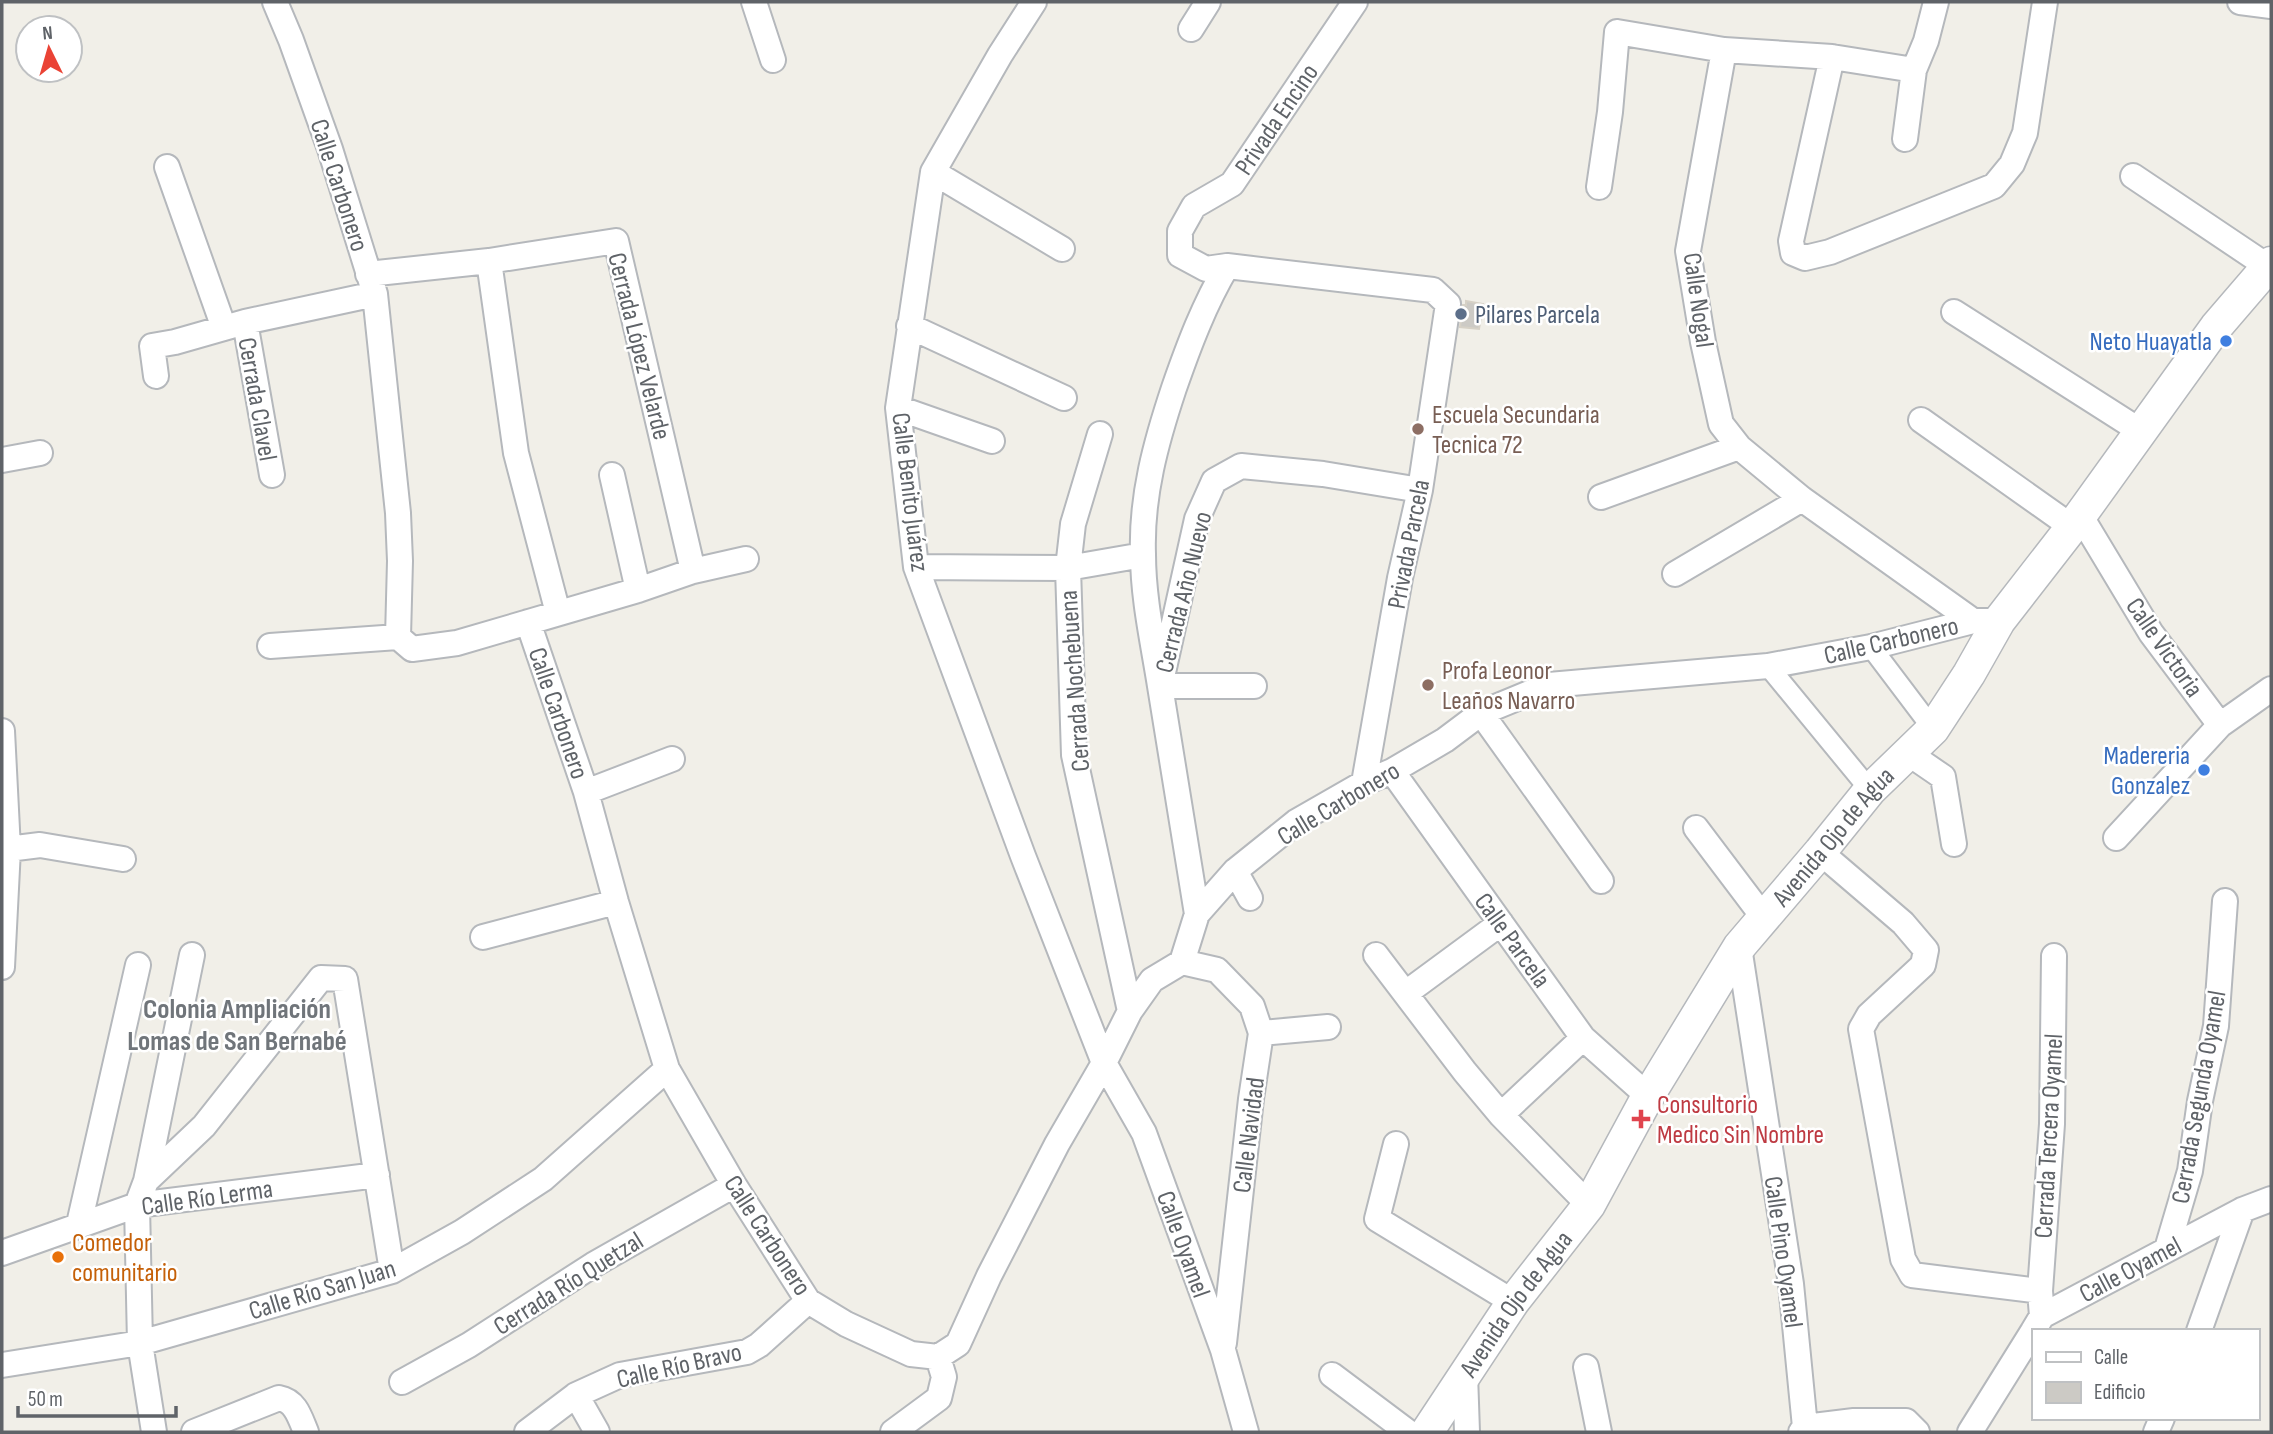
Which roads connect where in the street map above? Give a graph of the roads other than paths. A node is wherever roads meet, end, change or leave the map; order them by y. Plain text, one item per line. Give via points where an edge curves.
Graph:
1 (275, 2) edge
2 (754, 2) edge
3 (1034, 2) edge
4 (1208, 2) edge
5 (1355, 2) edge
6 (1936, 2) edge
7 (2045, 2) edge
8 (2240, 2) edge
9 (2271, 6) edge
10 (1191, 29) dead end
11 (1724, 50) junction
12 (1832, 57) junction
13 (774, 60) dead end
14 (1914, 70) junction
15 (1905, 139) dead end
16 (167, 167) dead end
17 (933, 172) junction
18 (2133, 176) dead end
19 (1599, 187) dead end
20 (1062, 249) dead end
21 (489, 261) junction
22 (2269, 264) edge
23 (1227, 266) junction
24 (372, 284) junction
25 (1954, 312) dead end
26 (234, 325) junction
27 (909, 326) junction
28 (156, 376) dead end
29 (1064, 398) dead end
30 (898, 408) junction
31 (1921, 420) dead end
32 (2142, 432) junction
33 (1100, 434) dead end
34 (992, 441) dead end
35 (1739, 447) junction
36 (40, 453) dead end
37 (2, 460) edge
38 (272, 475) dead end
39 (612, 475) dead end
40 (1420, 490) junction
41 (1601, 497) dead end
42 (1802, 499) junction
43 (2076, 521) junction
44 (1143, 555) junction
45 (746, 559) dead end
46 (916, 568) junction
47 (1068, 568) junction
48 (693, 571) junction
49 (1675, 574) dead end
50 (638, 590) junction
51 (558, 613) junction
52 (1986, 621) junction
53 (528, 622) junction
54 (398, 637) junction
55 (270, 646) dead end
56 (1871, 647) junction
57 (1768, 666) junction
58 (1160, 685) junction
59 (1254, 686) dead end
60 (2271, 689) edge
61 (1481, 713) junction
62 (2220, 724) junction
63 (1933, 729) junction
64 (2, 731) edge
65 (1908, 753) junction
66 (672, 759) dead end
67 (1392, 771) junction
68 (1364, 783) junction
69 (1870, 790) junction
70 (586, 792) junction
71 (1696, 828) dead end
72 (2116, 838) dead end
73 (1954, 844) dead end
74 (8, 849) junction
75 (1820, 852) junction
76 (123, 859) dead end
77 (1235, 871) junction
78 (1601, 881) dead end
79 (1250, 898) dead end
80 (2225, 901) dead end
81 (616, 902) junction
82 (1197, 914) junction
83 (1764, 918) junction
84 (1501, 923) junction
85 (483, 937) dead end
86 (1739, 947) junction
87 (192, 955) dead end
88 (1376, 955) dead end
89 (2054, 957) dead end
90 (1182, 962) junction
91 (138, 965) dead end
92 (2, 967) edge
93 (1406, 993) junction
94 (1130, 1012) junction
95 (1328, 1027) dead end
96 (1261, 1033) junction
97 (1583, 1038) junction
98 (1104, 1063) junction
99 (667, 1069) junction
100 (1648, 1096) junction
101 (1501, 1115) junction
102 (1396, 1144) dead end
103 (377, 1175) junction
104 (146, 1181) junction
105 (733, 1185) junction
106 (2271, 1199) edge
107 (137, 1205) junction
108 (1590, 1205) junction
109 (2242, 1210) junction
110 (79, 1224) junction
111 (2167, 1249) junction
112 (2, 1253) edge
113 (392, 1271) junction
114 (2040, 1291) junction
115 (808, 1301) junction
116 (1513, 1302) junction
117 (2036, 1326) edge
118 (2200, 1329) edge
119 (2032, 1332) edge
120 (141, 1343) junction
121 (1223, 1350) junction
122 (938, 1357) junction
123 (2, 1365) edge
124 (1586, 1367) dead end
125 (1465, 1374) junction
126 (1332, 1375) dead end
127 (402, 1382) dead end
128 (576, 1395) junction
129 (1803, 1429) edge
130 (155, 1432) edge
131 (194, 1432) edge
132 (306, 1432) edge
133 (527, 1432) edge
134 (597, 1432) edge
135 (893, 1432) edge
136 (1246, 1432) edge
137 (1408, 1432) edge
138 (1427, 1432) edge
139 (1467, 1432) edge
140 (1599, 1432) edge
141 (1917, 1432) edge
142 (1970, 1432) edge

1 - 24 street, Calle Carbonero via 330,149
2 - 13 street
3 - 17 street, Calle Benito Juárez
4 - 10 street
5 - 23 street, Privada Encino via 1232,184 1194,206 1180,231 1180,256 1206,269
6 - 14 street
7 - 12 street via 2025,133 2012,164 1994,186 1830,253 1805,258 1793,253 1791,241
8 - 9 street
11 - 12 street
11 - 19 street via 1617,32
11 - 35 street, Calle Nogal via 1688,251 1721,424
12 - 14 street
14 - 15 street
16 - 26 street, Cerrada Clavel
17 - 20 street
17 - 27 street, Calle Benito Juárez
18 - 22 street
21 - 24 street, Cerrada López Velarde
21 - 48 street, Cerrada López Velarde via 616,241
21 - 51 street via 516,453
22 - 32 street, Avenida Ojo de Agua via 2216,327
23 - 40 street, Privada Parcela via 1433,290 1448,304
23 - 44 street via 1194,331 1161,428 1144,501
24 - 26 street, Cerrada López Velarde
24 - 54 street, Calle Carbonero via 398,513
25 - 32 street
26 - 28 street, Cerrada López Velarde via 152,346
26 - 38 street, Cerrada Clavel
27 - 29 street
27 - 30 street, Calle Benito Juárez
30 - 34 street
30 - 46 street, Calle Benito Juárez
31 - 43 street
32 - 43 street, Avenida Ojo de Agua
33 - 47 street, Cerrada Nochebuena via 1073,524
35 - 41 street
35 - 42 street, Calle Nogal
36 - 37 street
39 - 50 street
40 - 58 street, Cerrada Año Nuevo via 1241,466 1214,481 1197,519
40 - 68 street, Privada Parcela
42 - 49 street
42 - 52 street, Calle Nogal
43 - 52 street, Avenida Ojo de Agua
43 - 62 street, Calle Victoria via 2151,633
44 - 47 street
44 - 58 street
45 - 48 street
46 - 47 street
46 - 98 street, Calle Benito Juárez
47 - 94 street, Cerrada Nochebuena via 1074,755
48 - 50 street
50 - 51 street
51 - 53 street
52 - 56 street, Calle Carbonero
52 - 63 street, Avenida Ojo de Agua via 1969,674
53 - 54 street, Calle Carbonero via 420,649 412,649
53 - 70 street, Calle Carbonero
54 - 55 street
56 - 57 street, Calle Carbonero
56 - 63 street
57 - 61 street, Calle Carbonero via 1549,685
57 - 69 street
58 - 59 street
58 - 82 street, Cerrada Año Nuevo
60 - 62 street, Calle Victoria
61 - 67 street, Calle Carbonero
61 - 78 street
62 - 72 street
63 - 65 street, Avenida Ojo de Agua
64 - 74 street
65 - 69 street, Avenida Ojo de Agua
65 - 73 street via 1943,778
66 - 70 street
67 - 68 street, Calle Carbonero
67 - 84 street, Calle Parcela
68 - 77 street, Calle Carbonero via 1296,822
69 - 75 street, Avenida Ojo de Agua
70 - 81 street, Calle Carbonero
71 - 83 street
74 - 76 street via 40,845
74 - 92 street
75 - 83 street, Avenida Ojo de Agua
75 - 114 street via 1903,923 1926,950 1923,965 1861,1029 1903,1259 1912,1275
77 - 79 street
77 - 82 street, Calle Carbonero
80 - 111 street, Cerrada Segunda Oyamel via 2216,1026 2190,1171
81 - 85 street
81 - 99 street, Calle Carbonero
82 - 90 street, Calle Carbonero
83 - 86 street, Avenida Ojo de Agua
84 - 93 street
84 - 97 street, Calle Parcela
86 - 100 street, Avenida Ojo de Agua
86 - 129 street, Calle Pino Oyamel via 1791,1284
87 - 104 street
88 - 93 street
89 - 114 street, Cerrada Tercera Oyamel via 2052,1124
90 - 94 street via 1153,980
90 - 96 street via 1217,970 1252,1006
91 - 110 street
93 - 101 street
94 - 98 street
95 - 96 street
96 - 121 street, Calle Navidad
97 - 100 street, Calle Parcela
97 - 101 street
98 - 121 street, Calle Oyamel via 1144,1133
98 - 122 street via 1051,1156 958,1344
99 - 105 street, Calle Carbonero
99 - 113 street, Calle Río San Juan via 543,1179
100 - 108 street, Avenida Ojo de Agua
101 - 108 street
102 - 116 street via 1377,1219
103 - 104 street via 345,979 321,978 204,1126
103 - 107 street, Calle Río Lerma
103 - 113 street
104 - 107 street
105 - 115 street, Calle Carbonero
105 - 127 street, Cerrada Río Quetzal
106 - 109 street, Calle Oyamel
107 - 110 street, Calle Río Lerma
107 - 120 street
108 - 116 street, Avenida Ojo de Agua
109 - 111 street, Calle Oyamel
109 - 118 street
110 - 112 street, Calle Río Lerma
111 - 117 street, Calle Oyamel
113 - 120 street, Calle Río San Juan
114 - 117 street, Cerrada Tercera Oyamel
115 - 122 street, Calle Carbonero via 911,1353
115 - 128 street, Calle Río Bravo via 747,1352 620,1376
116 - 125 street, Avenida Ojo de Agua
119 - 142 street, Calle Oyamel
120 - 123 street, Calle Río San Juan
120 - 130 street
121 - 136 street, Calle Oyamel
122 - 135 street via 944,1377 939,1398
124 - 140 street
125 - 138 street, Avenida Ojo de Agua
125 - 139 street
126 - 137 street
128 - 133 street, Calle Río Bravo
128 - 134 street, Calle Río Bravo
129 - 141 street via 1854,1421 1906,1421
131 - 132 street via 274,1398 285,1398 294,1406

